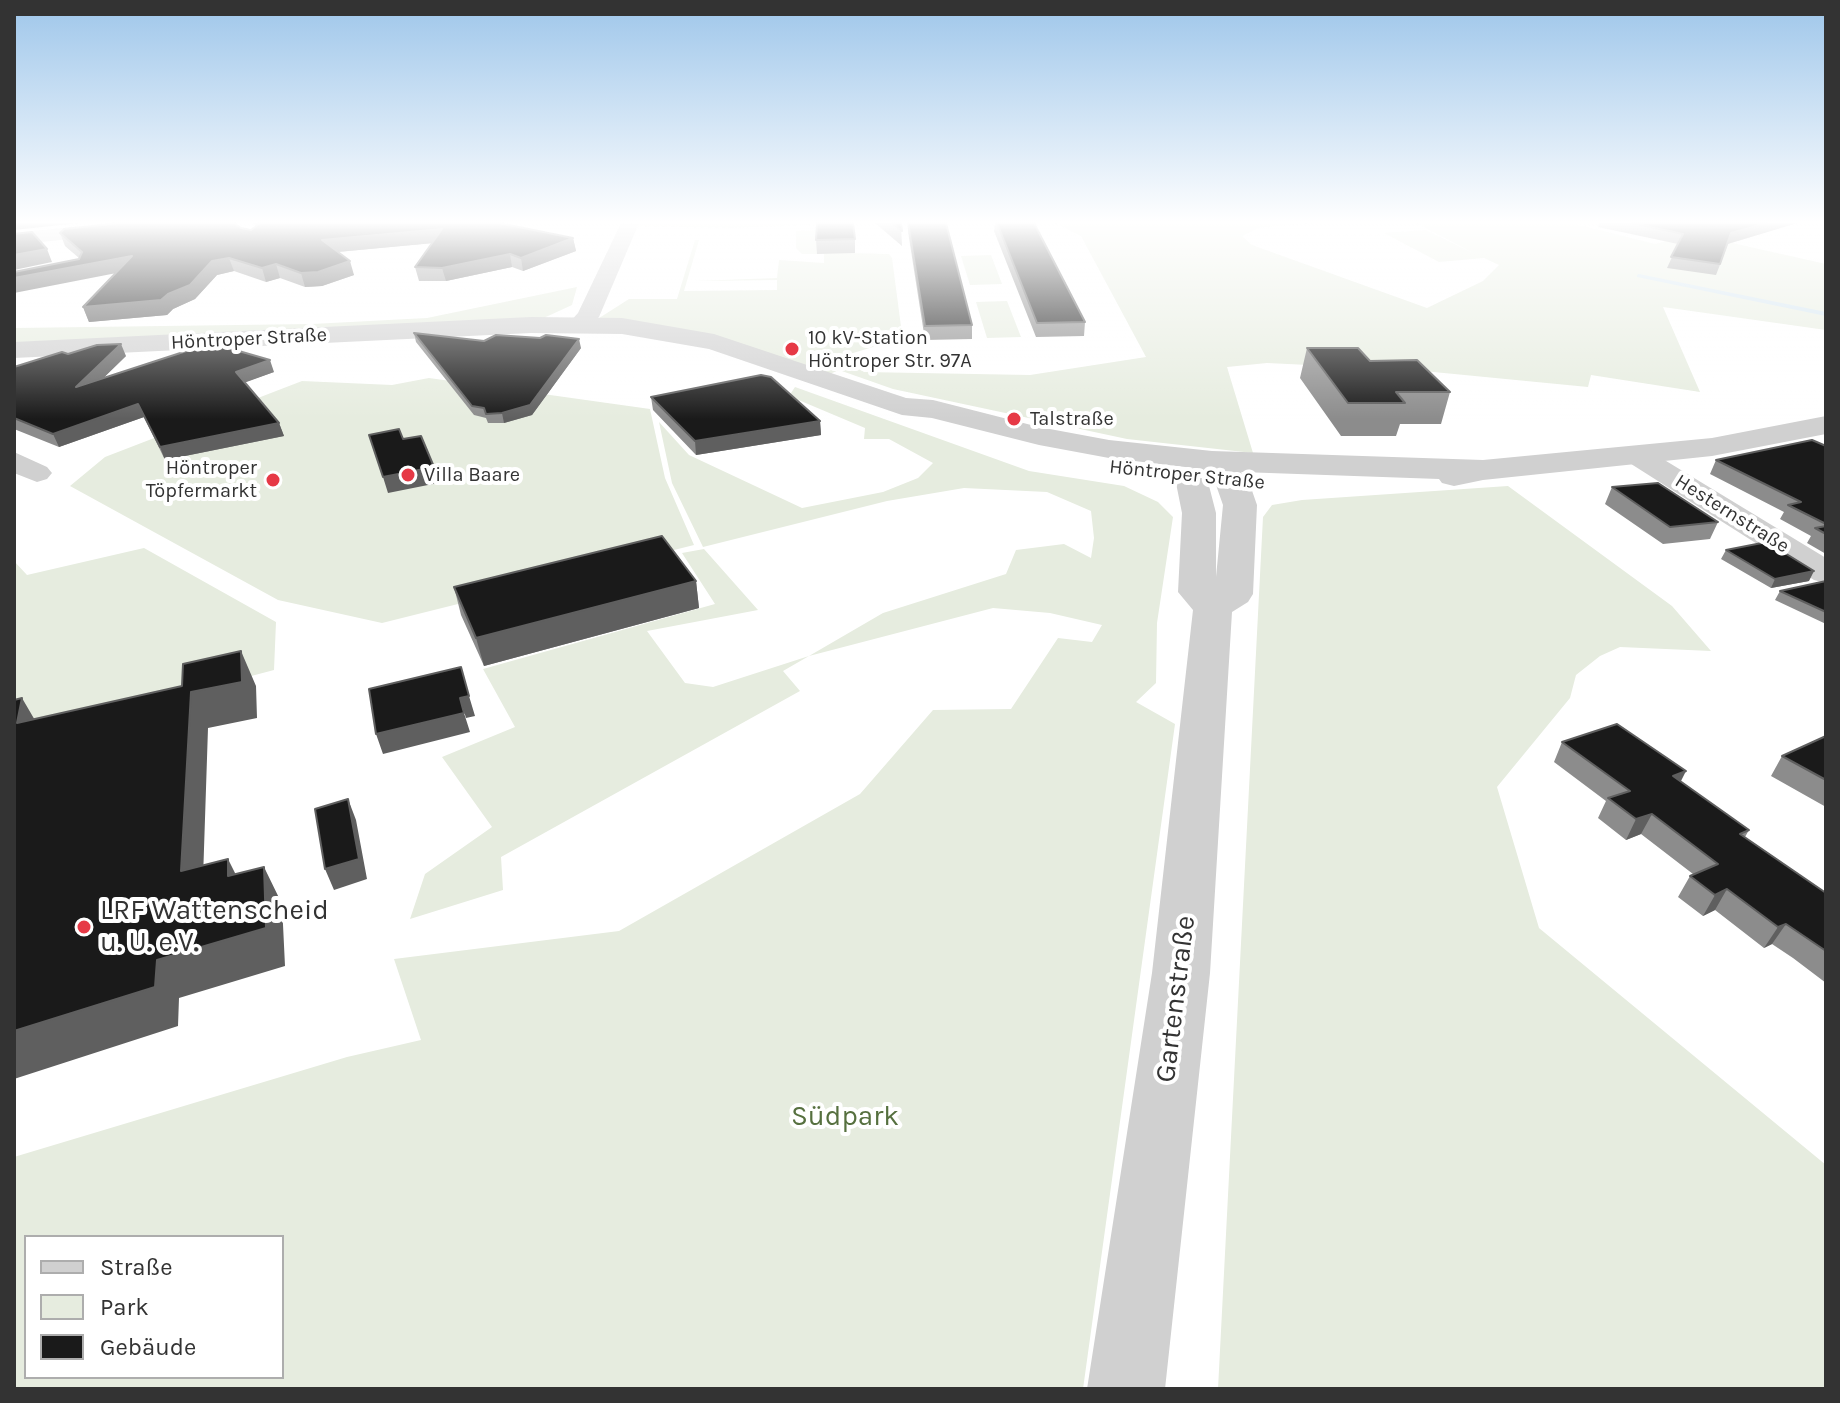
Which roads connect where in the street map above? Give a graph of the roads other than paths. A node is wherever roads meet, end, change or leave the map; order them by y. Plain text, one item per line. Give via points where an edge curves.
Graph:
1 (601, 288) edge
2 (579, 324) junction
3 (14, 350) edge
4 (1826, 425) edge
5 (1638, 456) junction
6 (1483, 470) junction
7 (1219, 484) junction
8 (1826, 573) edge
9 (1213, 607) junction
10 (1126, 1389) edge

1 - 2 street via 588,317
2 - 3 street, Höntroper Straße
2 - 7 street, Höntroper Straße via 697,338 902,406 905,414 977,438 1087,464
4 - 5 street, Höntroper Straße
5 - 6 street, Höntroper Straße
5 - 8 street, Hesternstraße
6 - 7 street, Höntroper Straße
6 - 7 street, Höntroper Straße via 1394,483 1288,485 1261,498
7 - 9 street via 1234,594
7 - 9 street via 1199,513 1197,592
9 - 10 street, Gartenstraße via 1181,973

